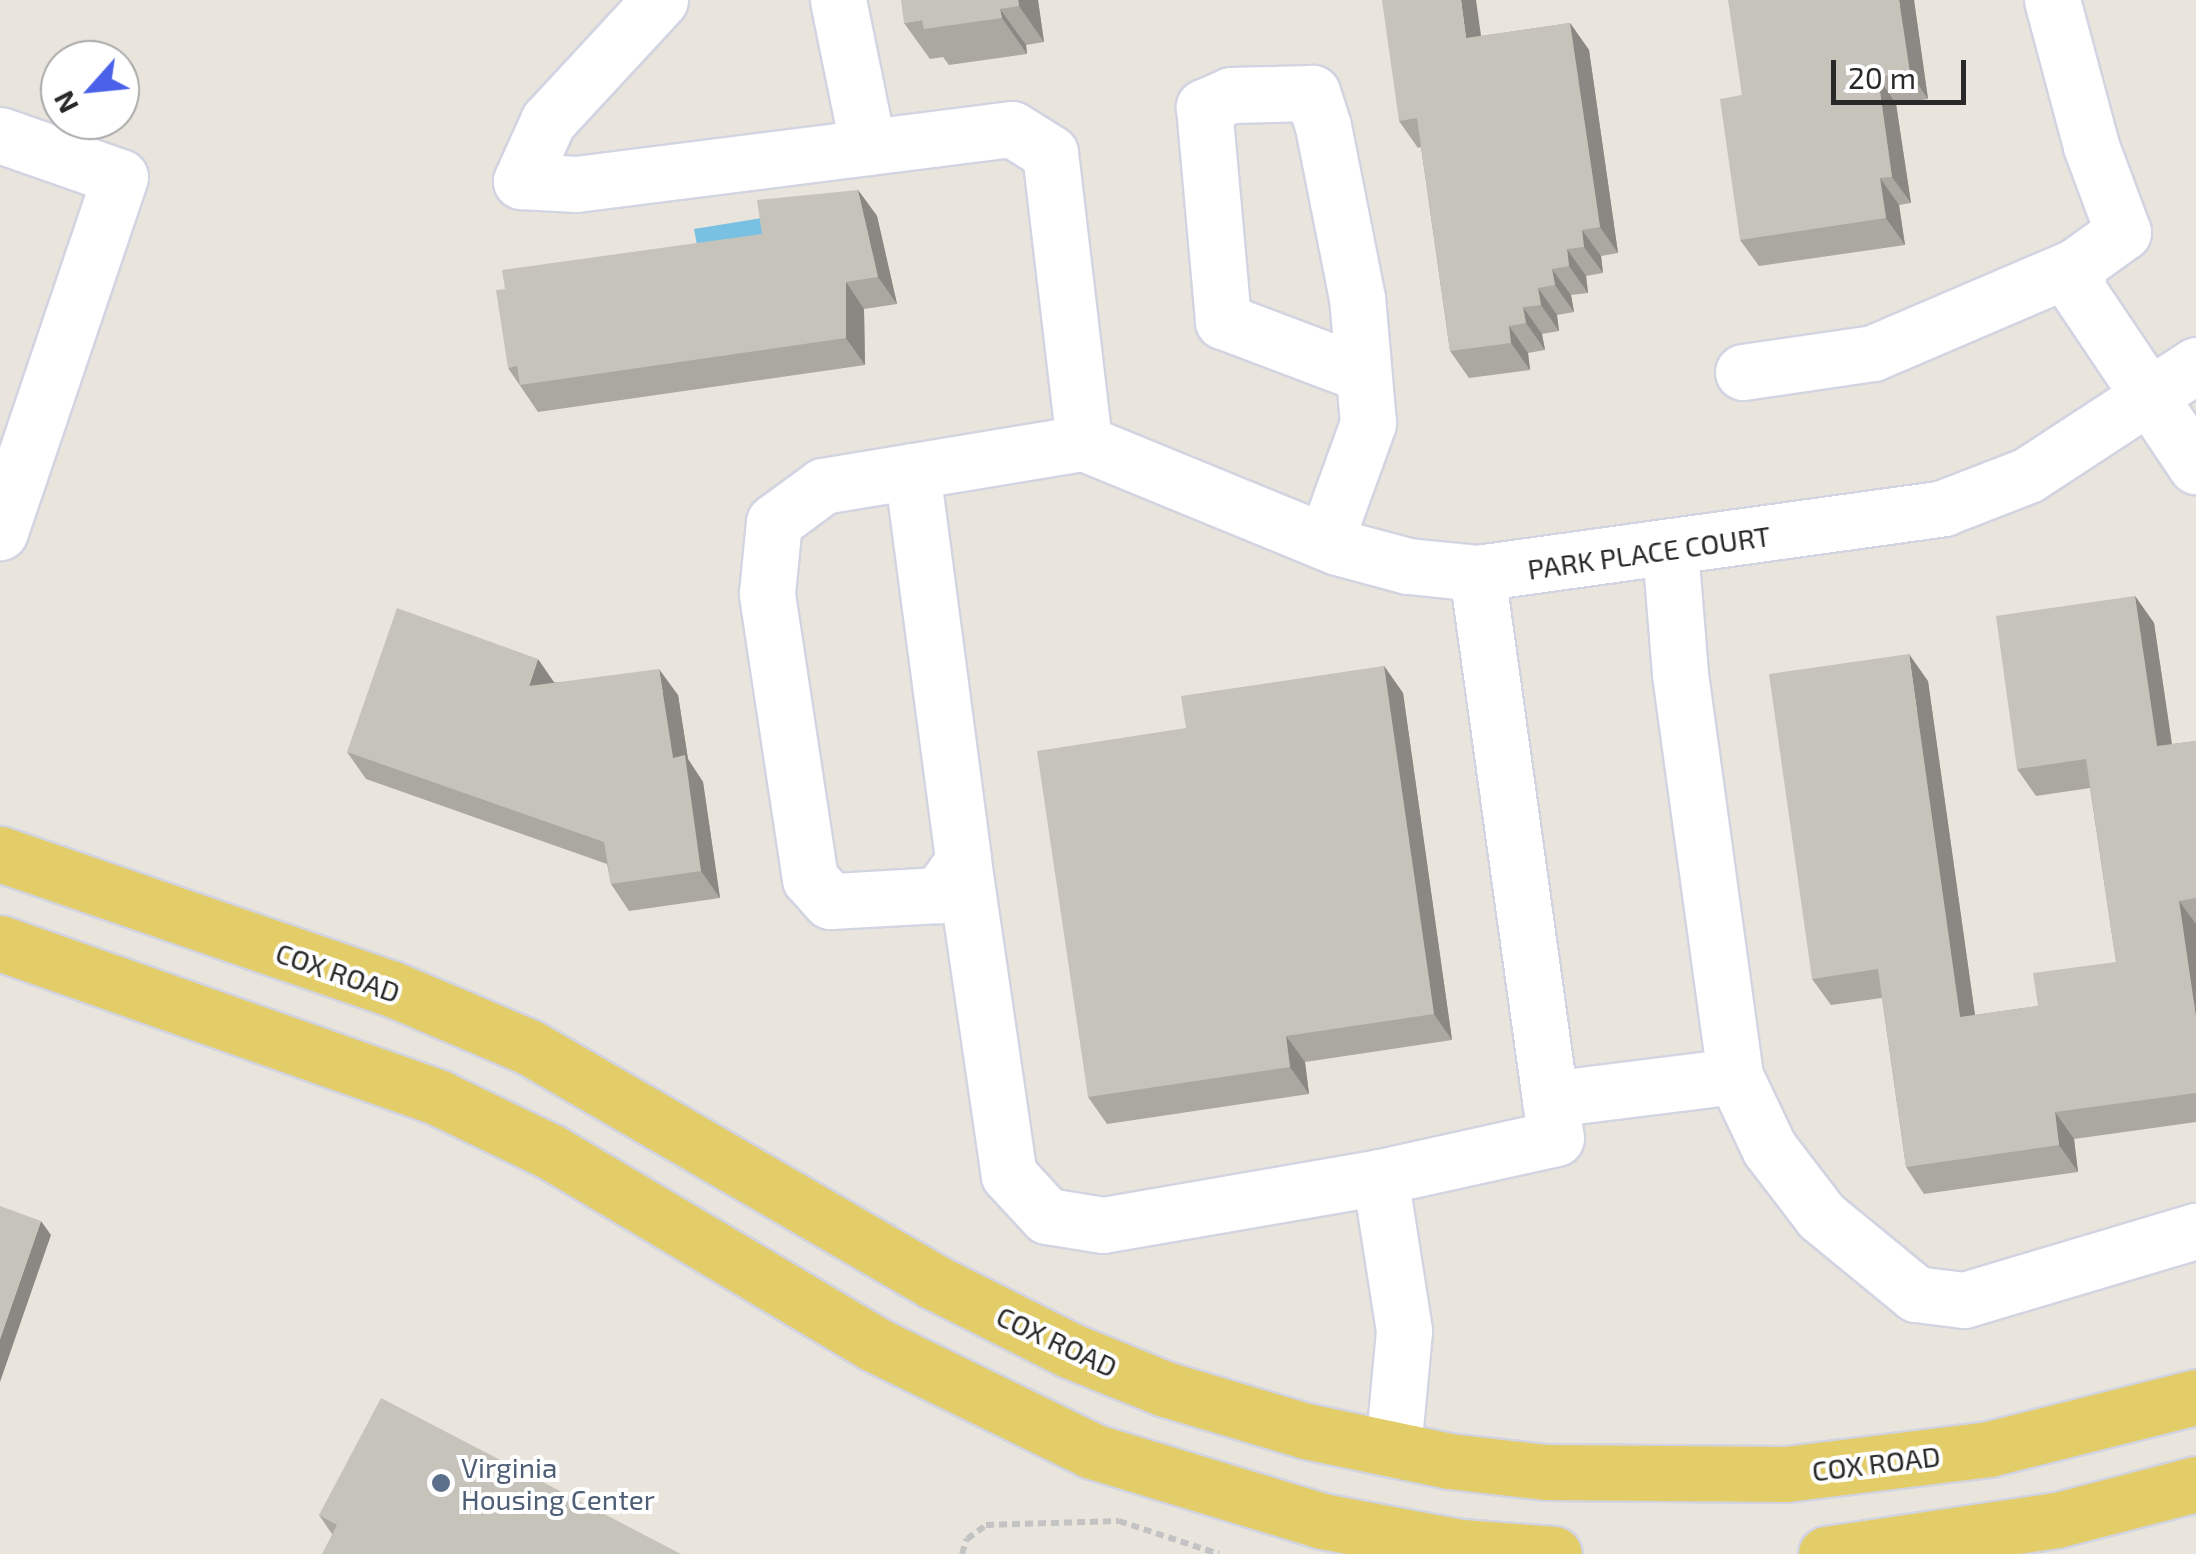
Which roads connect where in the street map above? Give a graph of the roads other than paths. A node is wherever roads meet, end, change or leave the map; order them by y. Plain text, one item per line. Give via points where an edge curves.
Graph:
1 (660, 0) edge
2 (838, 0) edge
3 (2052, 0) edge
4 (0, 135) edge
5 (868, 147) junction
6 (2076, 266) junction
7 (2196, 365) edge
8 (1743, 372) dead end
9 (1363, 374) junction
10 (2149, 396) junction
11 (1084, 443) junction
12 (2196, 466) edge
13 (912, 472) junction
14 (0, 532) edge
15 (1325, 542) junction
16 (1670, 549) junction
17 (1476, 573) junction
18 (0, 854) edge
19 (962, 861) junction
20 (0, 943) edge
21 (1734, 1076) junction
22 (1550, 1098) junction
23 (1380, 1177) junction
24 (2196, 1231) edge
25 (2196, 1397) edge
26 (1393, 1449) junction
27 (2196, 1484) edge
28 (1554, 1554) edge
29 (1826, 1554) edge

1 - 5 street via 548,120 521,181 576,184
2 - 5 street
3 - 6 street via 2091,146 2124,232
4 - 14 street via 120,177
5 - 11 street via 1012,129 1050,153
6 - 8 street via 1874,353
6 - 10 street via 2088,310
7 - 10 street, PARK PLACE COURT
9 - 9 street via 1356,298 1312,94 1231,95 1204,107 1222,321
9 - 15 street via 1368,424
10 - 12 street
10 - 16 street, PARK PLACE COURT via 2028,475 1942,508
11 - 13 street
11 - 15 street, PARK PLACE COURT
13 - 19 street
13 - 19 street via 823,486 774,522 767,593 810,879 830,901 939,895
15 - 17 street, PARK PLACE COURT via 1408,566
16 - 17 street, PARK PLACE COURT
16 - 21 street via 1680,674
17 - 22 street
18 - 26 main road, COX ROAD via 390,988 530,1046 934,1282 1069,1350 1165,1389
19 - 23 street via 1009,1175 1047,1216 1103,1225
20 - 28 main road via 439,1098 551,1152 874,1344 1092,1451 1322,1522 1461,1547
21 - 22 street
21 - 24 street via 1769,1148 1820,1216 1916,1294 1964,1300
22 - 23 street via 1556,1138
23 - 26 street via 1404,1330
25 - 26 main road, COX ROAD via 1989,1449 1786,1474 1545,1472
27 - 29 main road via 2057,1520

